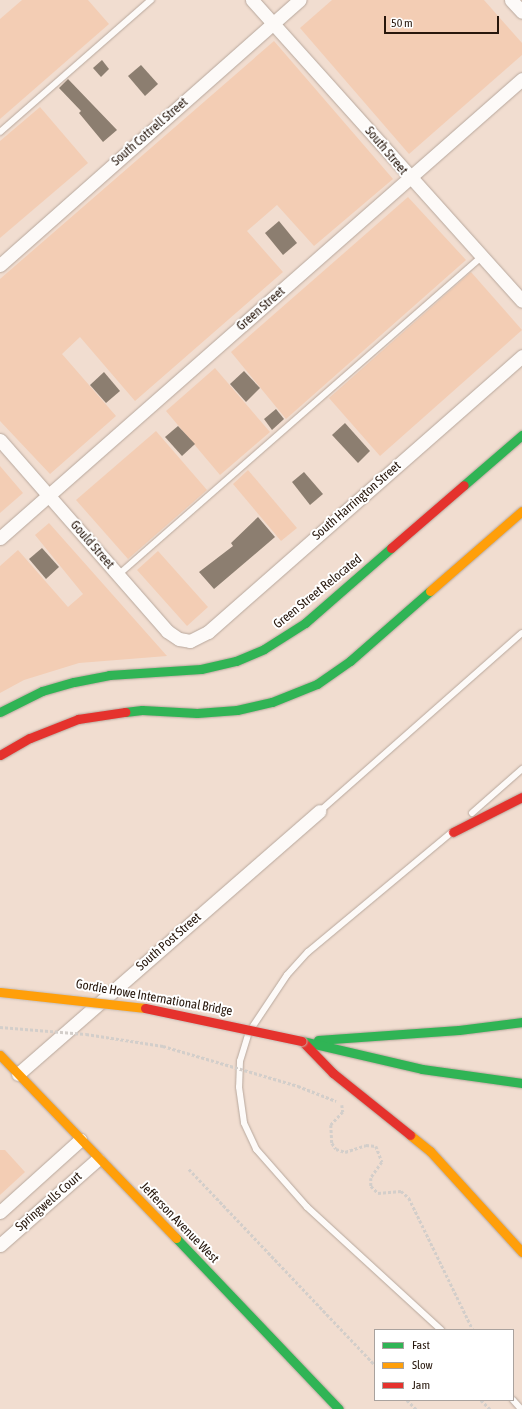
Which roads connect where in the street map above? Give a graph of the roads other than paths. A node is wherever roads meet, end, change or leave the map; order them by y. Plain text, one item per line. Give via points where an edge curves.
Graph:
1 (151, 0) edge
2 (252, 0) edge
3 (300, 0) edge
4 (511, 0) edge
5 (522, 12) edge
6 (274, 23) junction
7 (522, 80) edge
8 (0, 132) edge
9 (410, 179) junction
10 (481, 257) junction
11 (0, 264) edge
12 (522, 301) edge
13 (522, 356) edge
14 (522, 435) edge
15 (0, 440) edge
16 (49, 496) junction
17 (522, 511) edge
18 (0, 538) edge
19 (118, 575) junction
20 (522, 633) edge
21 (190, 641) joint
22 (0, 712) edge
23 (0, 755) edge
24 (522, 769) edge
25 (522, 797) edge
26 (320, 811) joint
27 (453, 832) junction
28 (0, 992) edge
29 (522, 1022) edge
30 (302, 1041) junction
31 (0, 1055) edge
32 (18, 1074) junction
33 (522, 1082) edge
34 (80, 1140) junction
35 (98, 1159) junction
36 (0, 1212) edge
37 (0, 1245) edge
38 (522, 1252) edge
39 (440, 1329) edge
40 (514, 1401) edge
41 (339, 1409) edge
42 (521, 1409) edge

1 - 8 lane
2 - 6 street, South Street
3 - 6 street, South Cottrell Street
4 - 5 street
6 - 9 street, South Street
6 - 11 street, South Cottrell Street
7 - 9 street, Green Street
9 - 10 street, South Street
9 - 16 street, Green Street
10 - 12 street, South Street
10 - 19 lane
13 - 21 street, South Harrington Street via 208,632
14 - 22 main road, Green Street Relocated via 305,623 264,649 236,661 201,669 109,675 74,682 42,691
15 - 16 street, Gould Street
16 - 18 street, Green Street
16 - 19 street, Gould Street
17 - 23 main road via 350,661 302,691 272,702 223,712 142,710 90,716 49,729
19 - 21 street, Gould Street via 167,631 179,639
20 - 26 lane
24 - 27 lane
25 - 27 main road
26 - 32 street, South Post Street
27 - 39 lane via 308,952 287,975 248,1034 239,1079 244,1123 262,1158 318,1218
28 - 30 main road, Gordie Howe International Bridge, bridge via 125,1004
29 - 30 main road via 459,1030
30 - 33 main road via 422,1069
30 - 38 main road via 333,1073 430,1151
31 - 32 main road, Jefferson Avenue West
32 - 34 main road, Jefferson Avenue West
34 - 35 main road, Jefferson Avenue West
34 - 36 street, Springwells Court
35 - 37 street, Springwells Court
35 - 41 main road, Jefferson Avenue West
40 - 42 lane

